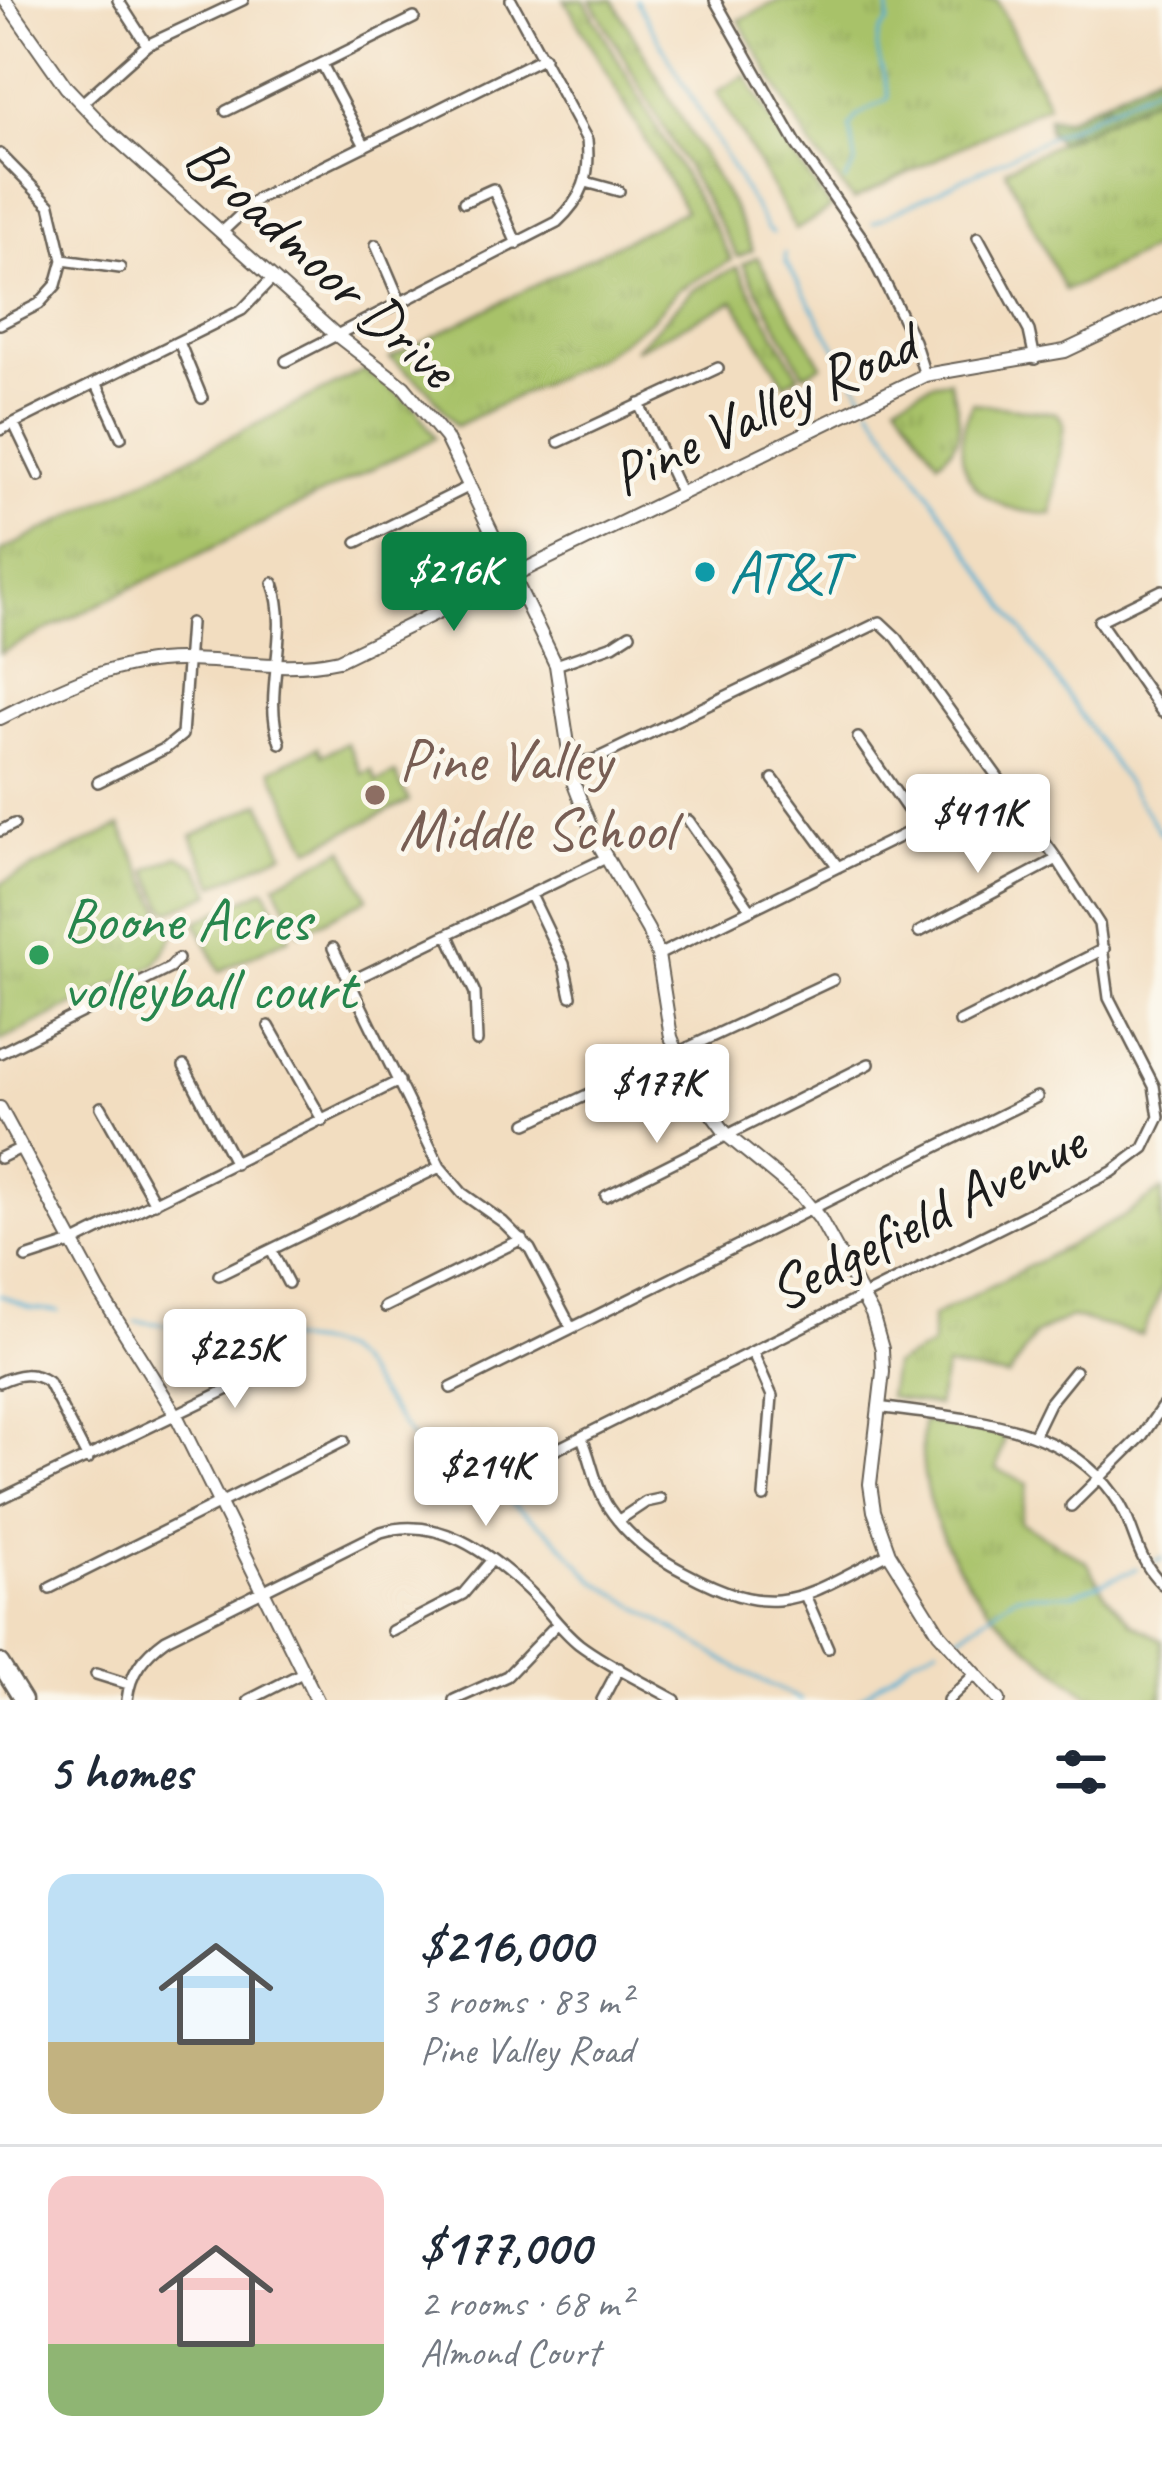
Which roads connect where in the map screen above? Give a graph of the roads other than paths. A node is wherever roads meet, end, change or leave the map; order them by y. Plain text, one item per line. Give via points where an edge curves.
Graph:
1 (118, 0) edge
2 (243, 0) edge
3 (511, 0) edge
4 (715, 0) edge
5 (4, 3) edge
6 (228, 3) edge
7 (414, 18) dead end
8 (147, 45) junction
9 (544, 57) junction
10 (322, 64) junction
11 (82, 103) junction
12 (226, 111) dead end
13 (364, 146) junction
14 (0, 154) edge
15 (586, 182) junction
16 (620, 191) dead end
17 (464, 202) dead end
18 (222, 232) junction
19 (978, 237) dead end
20 (517, 244) junction
21 (376, 245) dead end
22 (63, 260) junction
23 (120, 268) dead end
24 (272, 279) junction
25 (400, 302) junction
26 (1162, 305) edge
27 (0, 324) edge
28 (335, 334) junction
29 (179, 342) junction
30 (1035, 359) junction
31 (286, 361) dead end
32 (718, 368) dead end
33 (925, 375) junction
34 (96, 382) junction
35 (202, 398) dead end
36 (639, 404) junction
37 (14, 424) junction
38 (0, 430) edge
39 (121, 437) dead end
40 (559, 442) dead end
41 (39, 476) dead end
42 (470, 486) junction
43 (681, 494) junction
44 (357, 542) dead end
45 (514, 576) junction
46 (273, 583) dead end
47 (1162, 590) edge
48 (190, 623) dead end
49 (630, 634) dead end
50 (187, 660) junction
51 (556, 665) junction
52 (278, 668) junction
53 (1162, 712) edge
54 (0, 718) edge
55 (858, 738) dead end
56 (280, 743) dead end
57 (571, 764) junction
58 (772, 779) dead end
59 (98, 782) dead end
60 (1000, 783) junction
61 (689, 820) dead end
62 (14, 824) dead end
63 (919, 826) junction
64 (0, 831) edge
65 (607, 857) junction
66 (1057, 860) junction
67 (838, 867) junction
68 (531, 895) junction
69 (751, 910) junction
70 (920, 932) dead end
71 (449, 936) junction
72 (333, 948) dead end
73 (1104, 949) junction
74 (658, 955) junction
75 (178, 959) dead end
76 (833, 980) dead end
77 (349, 982) junction
78 (571, 996) dead end
79 (960, 1022) dead end
80 (269, 1026) dead end
81 (477, 1041) dead end
82 (676, 1051) junction
83 (0, 1053) edge
84 (869, 1064) dead end
85 (184, 1066) dead end
86 (399, 1082) junction
87 (1036, 1097) dead end
88 (101, 1107) dead end
89 (0, 1108) edge
90 (323, 1121) junction
91 (527, 1123) dead end
92 (728, 1136) junction
93 (21, 1148) junction
94 (0, 1159) edge
95 (235, 1164) junction
96 (440, 1167) junction
97 (607, 1196) dead end
98 (155, 1204) junction
99 (811, 1208) junction
100 (522, 1239) junction
101 (72, 1243) junction
102 (271, 1250) junction
103 (26, 1258) dead end
104 (219, 1275) dead end
105 (289, 1283) dead end
106 (862, 1294) junction
107 (386, 1307) dead end
108 (571, 1328) junction
109 (753, 1353) junction
110 (274, 1367) dead end
111 (1075, 1371) dead end
112 (0, 1382) edge
113 (451, 1388) dead end
114 (878, 1407) junction
115 (1162, 1407) edge
116 (176, 1414) junction
117 (1034, 1434) junction
118 (582, 1438) junction
119 (344, 1441) dead end
120 (88, 1459) junction
121 (519, 1468) dead end
122 (1100, 1478) junction
123 (764, 1497) dead end
124 (0, 1498) edge
125 (660, 1498) dead end
126 (220, 1503) junction
127 (1071, 1506) dead end
128 (620, 1520) junction
129 (889, 1553) junction
130 (491, 1561) junction
131 (1162, 1584) edge
132 (50, 1588) dead end
133 (263, 1590) junction
134 (805, 1595) junction
135 (557, 1624) junction
136 (392, 1631) dead end
137 (828, 1648) dead end
138 (0, 1663) edge
139 (619, 1668) junction
140 (304, 1672) junction
141 (96, 1674) dead end
142 (974, 1675) junction
143 (128, 1684) junction
144 (23, 1700) edge
145 (127, 1700) edge
146 (249, 1700) edge
147 (316, 1700) edge
148 (454, 1700) edge
149 (602, 1700) edge
150 (676, 1700) edge
151 (948, 1700) edge
152 (999, 1700) edge

1 - 8 street
2 - 6 street
3 - 9 street
4 - 33 street via 797,146 863,239
5 - 11 street, Broadmoor Drive
6 - 8 street
7 - 10 street
8 - 11 street
9 - 13 street
9 - 15 street via 587,140
10 - 12 street
10 - 13 street
11 - 18 street, Broadmoor Drive
13 - 18 street via 257,199
14 - 22 street via 50,206
15 - 16 street
15 - 20 street via 569,211
17 - 20 street via 493,189
18 - 24 street, Broadmoor Drive
19 - 30 street
20 - 25 street
21 - 25 street
22 - 23 street
22 - 27 street via 39,304
24 - 28 street, Broadmoor Drive
24 - 29 street via 242,310
25 - 28 street
26 - 30 street, Pine Valley Road
28 - 31 street
28 - 42 street, Broadmoor Drive via 428,412
29 - 34 street
29 - 35 street
30 - 33 street, Pine Valley Road
32 - 36 street
33 - 43 street, Pine Valley Road
34 - 37 street
34 - 39 street
36 - 40 street
36 - 43 street
37 - 38 street
37 - 41 street
42 - 44 street
42 - 45 street, Broadmoor Drive
43 - 45 street, Pine Valley Road
45 - 51 street, Broadmoor Drive
45 - 52 street, Pine Valley Road via 339,661
46 - 52 street via 281,610
47 - 53 street via 1099,620
48 - 50 street
49 - 51 street
50 - 52 street, Pine Valley Road
50 - 54 street, Pine Valley Road via 101,672
50 - 59 street via 178,741
51 - 57 street, Broadmoor Drive
52 - 56 street
55 - 63 street
57 - 60 street, Sedgefield Avenue via 880,622
57 - 65 street, Broadmoor Drive
58 - 67 street
60 - 63 street
60 - 66 street, Sedgefield Avenue
61 - 69 street
62 - 64 street
63 - 67 street
65 - 68 street
65 - 74 street, Broadmoor Drive
66 - 70 street
66 - 73 street, Sedgefield Avenue via 1099,924
67 - 69 street
68 - 71 street
68 - 78 street
69 - 74 street
71 - 77 street
71 - 81 street via 475,993
72 - 77 street
73 - 79 street
73 - 106 street, Sedgefield Avenue via 1109,998 1154,1086 1159,1117 1144,1148 1112,1172
74 - 82 street, Broadmoor Drive
75 - 83 street
76 - 82 street
77 - 86 street
80 - 90 street
82 - 91 street
82 - 92 street, Broadmoor Drive
84 - 92 street
85 - 95 street
86 - 90 street
86 - 96 street
87 - 99 street
88 - 98 street
89 - 93 street
90 - 95 street
92 - 97 street
92 - 99 street, Broadmoor Drive
93 - 94 street
93 - 101 street
95 - 98 street
96 - 100 street
96 - 102 street
98 - 101 street
99 - 106 street, Broadmoor Drive
99 - 108 street
100 - 107 street
100 - 108 street
101 - 103 street
101 - 116 street
102 - 104 street
102 - 105 street
106 - 109 street, Sedgefield Avenue
106 - 114 street, Broadmoor Drive via 883,1349
108 - 113 street
109 - 118 street, Sedgefield Avenue
109 - 123 street via 772,1396
110 - 116 street
111 - 117 street
112 - 120 street via 22,1374 48,1382
114 - 117 street
114 - 129 street, Broadmoor Drive via 870,1484
115 - 122 street
116 - 120 street
116 - 126 street
117 - 122 street
118 - 121 street, Sedgefield Avenue
118 - 128 street
119 - 126 street
120 - 124 street
122 - 127 street
122 - 131 street
125 - 128 street
126 - 132 street
126 - 133 street
128 - 134 street via 655,1556 725,1594 751,1601
129 - 134 street
129 - 142 street, Broadmoor Drive
130 - 133 street via 442,1530 397,1527
130 - 135 street
130 - 136 street via 464,1594
133 - 140 street
133 - 143 street via 166,1639
134 - 137 street
135 - 139 street
135 - 148 street via 507,1676
138 - 144 highway
139 - 149 street
139 - 150 street
140 - 146 street
140 - 147 street
141 - 143 street
142 - 151 street
142 - 152 street, Broadmoor Drive
143 - 145 street

